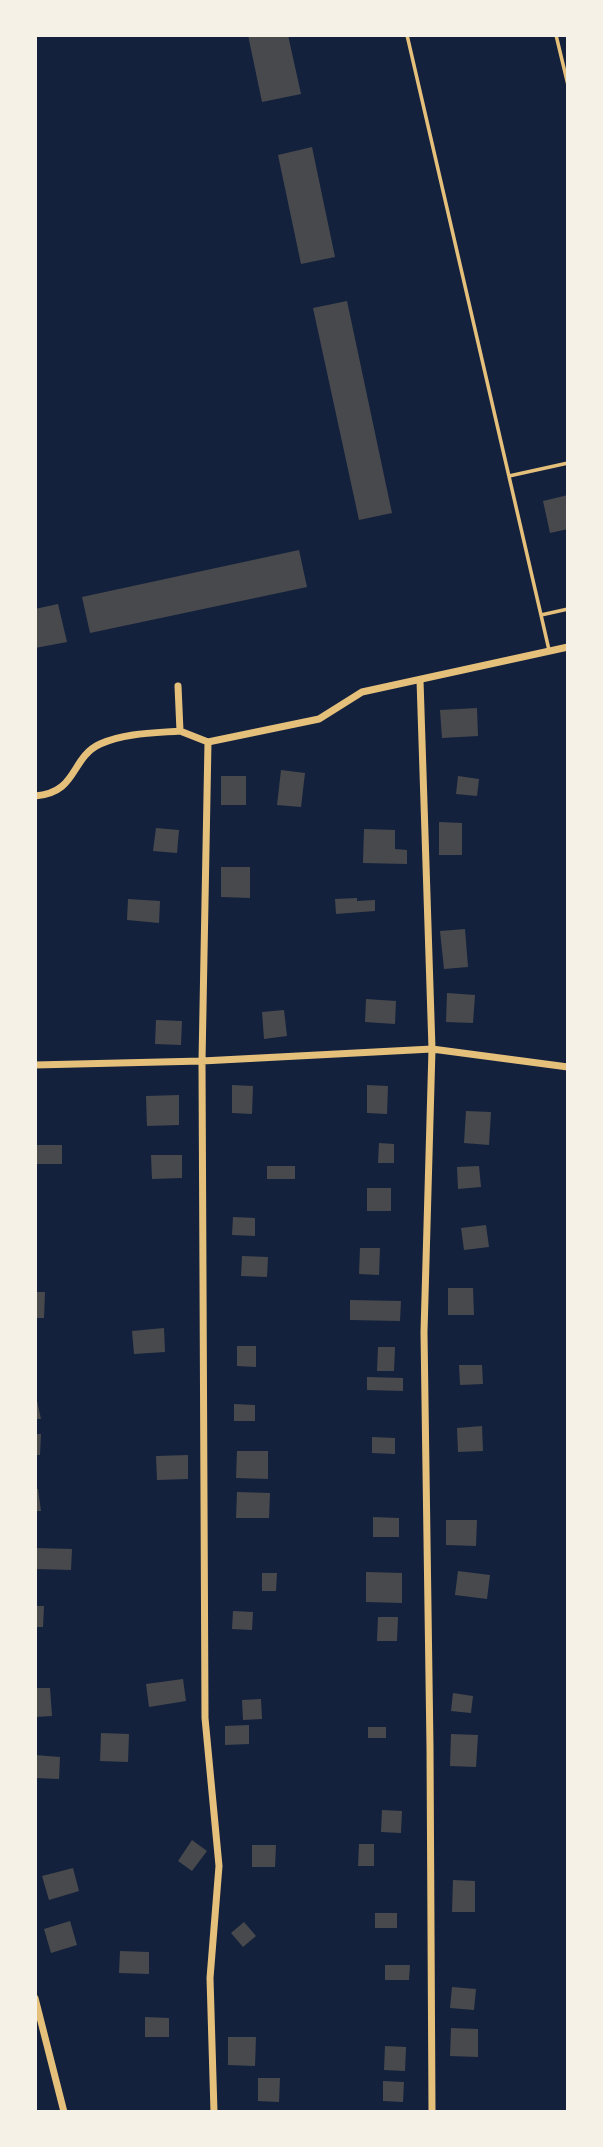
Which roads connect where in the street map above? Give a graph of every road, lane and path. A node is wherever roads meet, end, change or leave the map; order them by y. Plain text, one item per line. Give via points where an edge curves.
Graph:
1 (407, 35) edge
2 (556, 35) edge
3 (568, 85) edge
4 (568, 463) edge
5 (509, 476) junction
6 (568, 609) edge
7 (541, 615) junction
8 (568, 647) edge
9 (549, 651) junction
10 (420, 680) junction
11 (178, 686) dead end
12 (180, 731) junction
13 (208, 742) junction
14 (35, 796) edge
15 (432, 1049) junction
16 (202, 1061) junction
17 (35, 1065) edge
18 (566, 1066) edge
19 (35, 1998) edge
20 (64, 2112) edge
21 (214, 2112) edge
22 (432, 2112) edge

1 - 5 lane
2 - 3 lane
4 - 5 lane
5 - 7 lane
6 - 7 lane
7 - 9 lane
8 - 9 street
9 - 10 street
10 - 13 street via 362,692 319,719
10 - 15 street
11 - 12 street
12 - 13 street
12 - 14 street via 128,736 97,745 65,786
13 - 16 street
15 - 16 street
15 - 18 street
15 - 22 street via 424,1332
16 - 17 street
16 - 21 street via 205,1718 219,1875 210,1978
19 - 20 street

